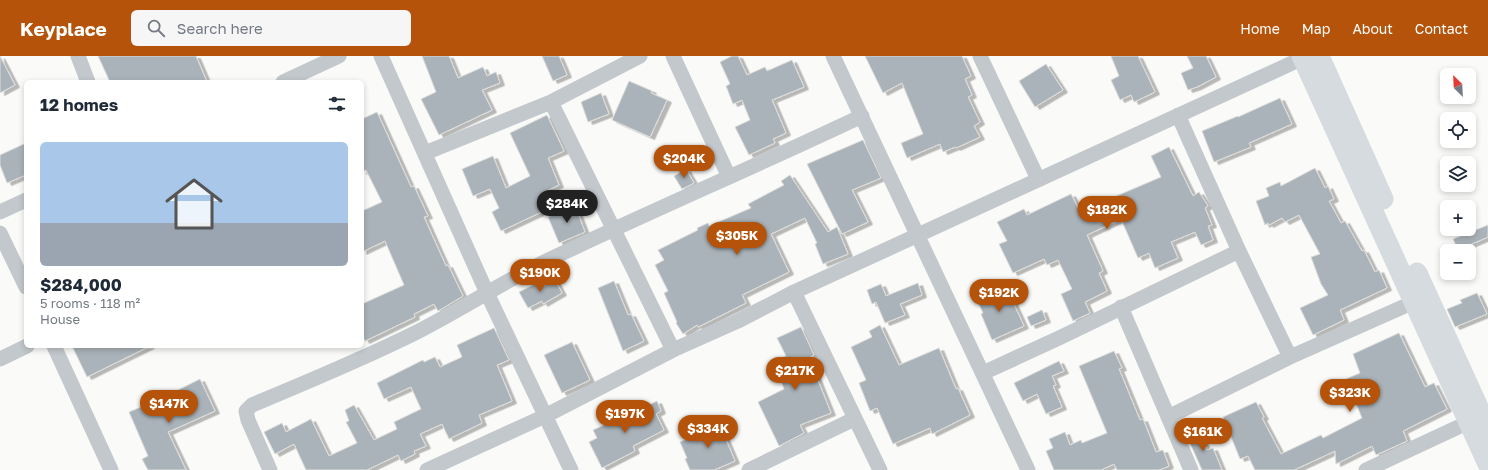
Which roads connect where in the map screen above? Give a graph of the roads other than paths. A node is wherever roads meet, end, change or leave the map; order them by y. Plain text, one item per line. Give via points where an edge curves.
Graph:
1 (78, 56) edge
2 (339, 56) edge
3 (381, 56) edge
4 (640, 56) edge
5 (673, 56) edge
6 (833, 56) edge
7 (985, 57) edge
8 (1308, 57) edge
9 (87, 80) edge
10 (287, 80) edge
11 (551, 102) junction
12 (1178, 115) junction
13 (862, 116) junction
14 (425, 153) junction
15 (729, 177) junction
16 (1038, 179) junction
17 (24, 201) edge
18 (0, 212) edge
19 (614, 230) junction
20 (0, 233) edge
21 (917, 234) junction
22 (1239, 251) junction
23 (24, 284) edge
24 (794, 292) junction
25 (487, 293) junction
26 (1414, 302) junction
27 (1121, 307) junction
28 (24, 347) edge
29 (55, 348) edge
30 (673, 350) junction
31 (1290, 357) junction
32 (0, 359) edge
33 (983, 373) junction
34 (544, 416) junction
35 (1168, 418) junction
36 (854, 419) junction
37 (1478, 425) edge
38 (1488, 464) edge
39 (111, 470) edge
40 (270, 470) edge
41 (429, 470) edge
42 (571, 470) edge
43 (749, 470) edge
44 (880, 470) edge
45 (1028, 470) edge
46 (1191, 470) edge
47 (1366, 470) edge

1 - 9 street
2 - 10 street
3 - 14 street
4 - 11 street
5 - 15 street
6 - 13 street
7 - 16 street
8 - 12 street
8 - 26 street
8 - 37 street
11 - 14 street
11 - 19 street
12 - 16 street
12 - 22 street
13 - 15 street
13 - 21 street
14 - 25 street
15 - 19 street
16 - 21 street
17 - 18 street
19 - 25 street via 562,253
19 - 30 street
20 - 23 street
21 - 24 street
21 - 33 street
22 - 27 street
22 - 31 street
24 - 30 street
24 - 36 street
25 - 34 street
25 - 40 street via 418,332 252,405 246,411 248,420
26 - 31 street
26 - 37 street
27 - 33 street
27 - 35 street
28 - 32 street
29 - 39 street
30 - 34 street
31 - 35 street
33 - 45 street
34 - 41 street
34 - 42 street
35 - 46 street
36 - 43 street
36 - 44 street
37 - 38 street
37 - 47 street

